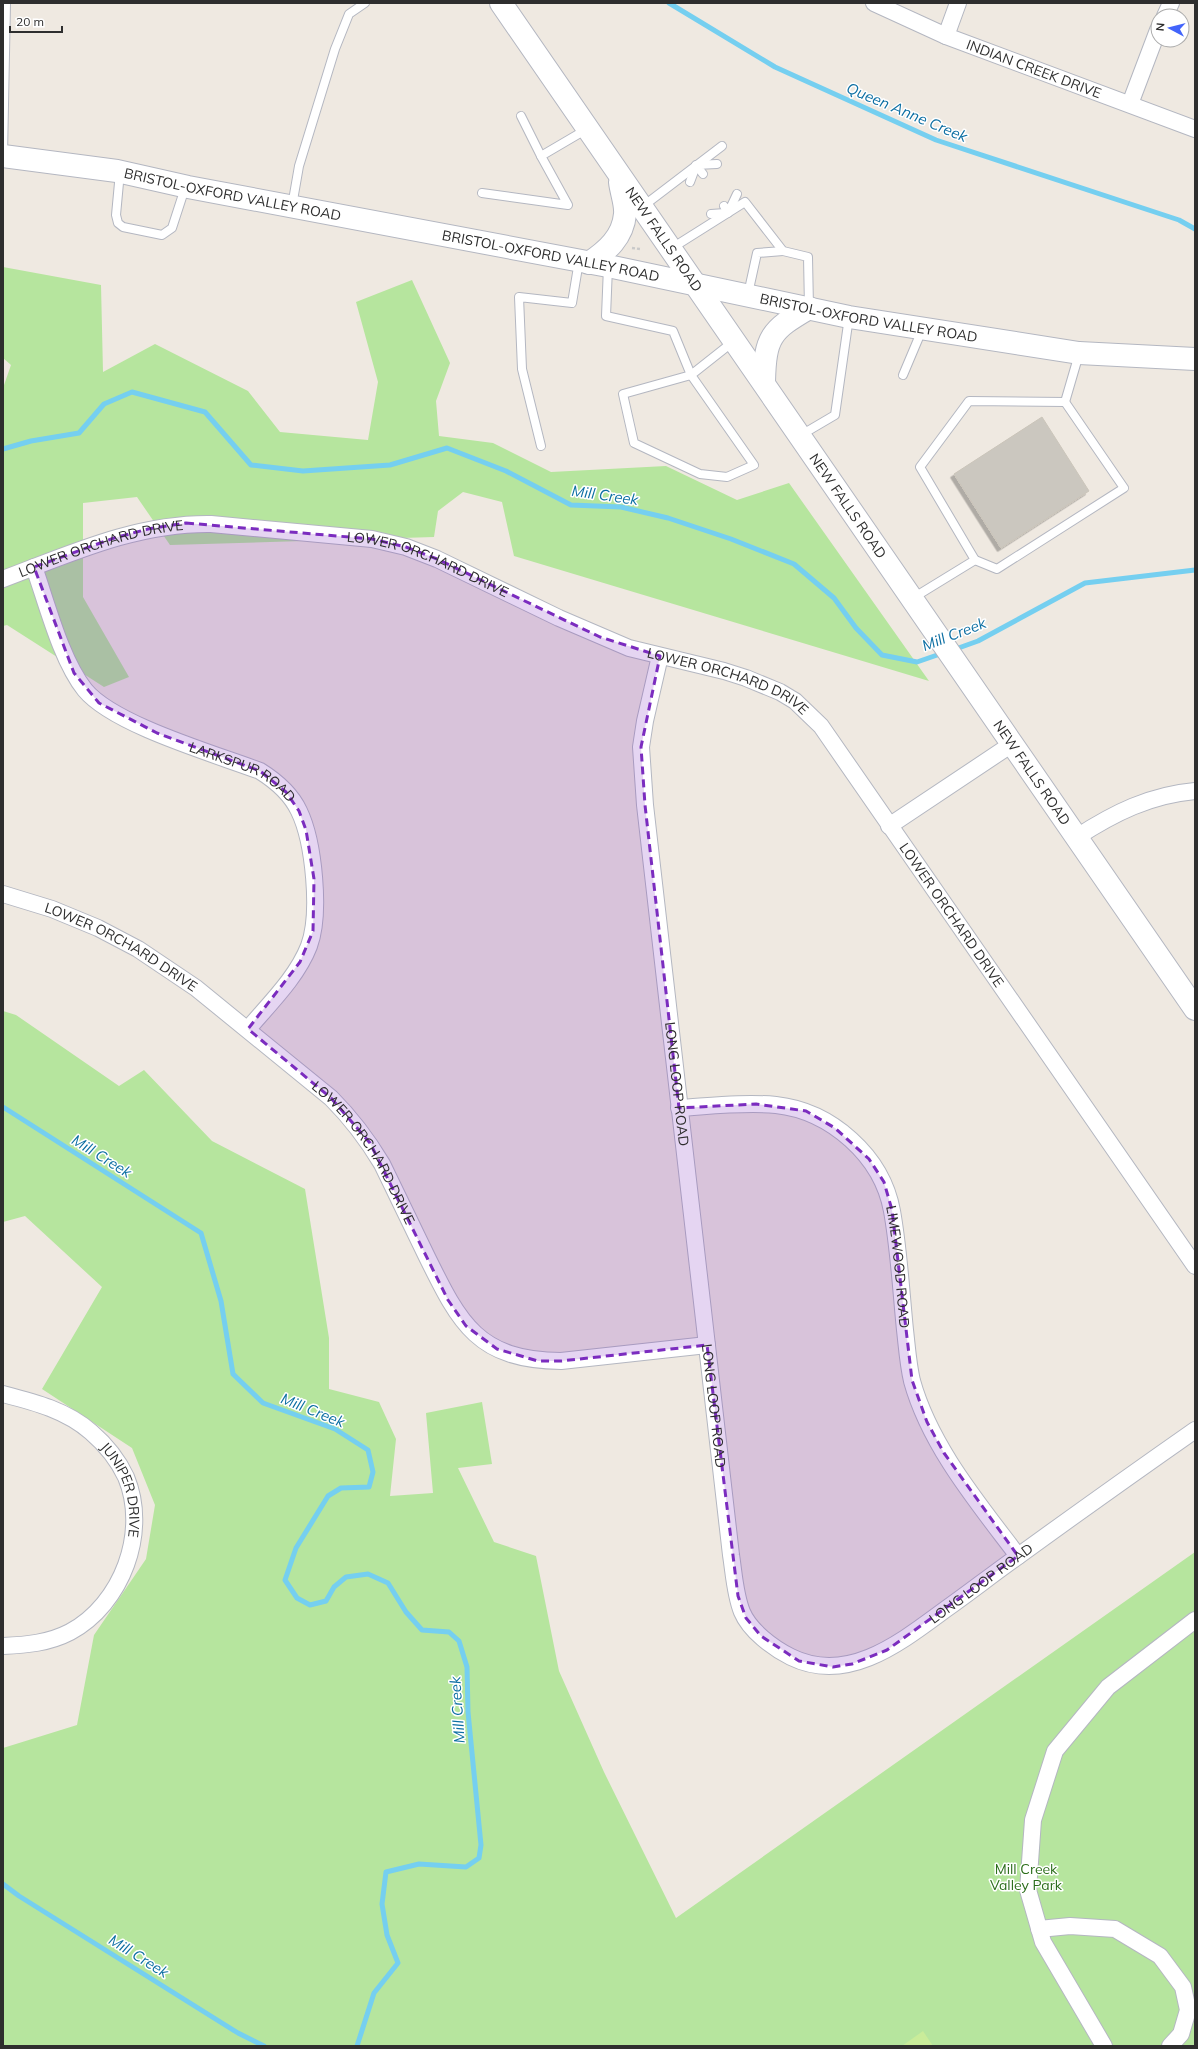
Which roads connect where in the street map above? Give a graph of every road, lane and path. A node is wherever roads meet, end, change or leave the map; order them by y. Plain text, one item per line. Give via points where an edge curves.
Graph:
1 (6, 3) edge
2 (365, 3) edge
3 (501, 3) edge
4 (874, 3) edge
5 (958, 3) edge
6 (946, 36) junction
7 (1151, 48) edge
8 (4, 58) edge
9 (1130, 104) junction
10 (521, 116) dead end
11 (587, 129) junction
12 (1195, 129) edge
13 (722, 146) dead end
14 (3, 156) edge
15 (541, 156) junction
16 (717, 164) dead end
17 (696, 165) junction
18 (120, 171) junction
19 (618, 173) junction
20 (703, 174) dead end
21 (690, 182) dead end
22 (185, 186) junction
23 (482, 192) dead end
24 (737, 194) dead end
25 (292, 206) junction
26 (641, 207) junction
27 (726, 210) junction
28 (712, 214) dead end
29 (670, 249) junction
30 (783, 251) junction
31 (592, 263) junction
32 (697, 285) junction
33 (748, 297) junction
34 (809, 308) junction
35 (849, 317) junction
36 (924, 328) junction
37 (735, 341) junction
38 (1079, 352) junction
39 (1195, 359) edge
40 (691, 374) junction
41 (903, 375) dead end
42 (764, 382) junction
43 (1065, 402) junction
44 (800, 436) junction
45 (541, 446) dead end
46 (975, 560) junction
47 (34, 567) junction
48 (3, 579) edge
49 (912, 598) junction
50 (660, 656) junction
51 (1012, 744) junction
52 (1195, 791) edge
53 (889, 826) junction
54 (1077, 838) junction
55 (3, 894) edge
56 (1195, 1009) edge
57 (248, 1029) junction
58 (679, 1108) junction
59 (1195, 1266) edge
60 (707, 1345) junction
61 (3, 1394) edge
62 (1195, 1430) edge
63 (1018, 1556) junction
64 (1195, 1620) edge
65 (3, 1646) edge
66 (1040, 1929) junction
67 (1104, 2046) edge
68 (1170, 2046) edge

1 - 8 lane
2 - 25 lane via 349,14 335,49 299,166
3 - 11 main road, NEW FALLS ROAD
4 - 6 street, INDIAN CREEK DRIVE
5 - 6 street
6 - 9 street, INDIAN CREEK DRIVE
7 - 9 street
8 - 14 lane
9 - 12 street, INDIAN CREEK DRIVE
10 - 15 lane
11 - 15 lane
11 - 19 main road, NEW FALLS ROAD
13 - 17 lane
14 - 18 main road, BRISTOL-OXFORD VALLEY ROAD
15 - 23 lane via 568,205
16 - 17 lane
17 - 20 lane
17 - 21 lane
17 - 26 lane
18 - 22 main road, BRISTOL-OXFORD VALLEY ROAD
18 - 22 lane via 116,215 118,224 123,227 162,235 168,232 172,228
19 - 26 main road, NEW FALLS ROAD
19 - 31 main road via 625,212 622,226 606,252
22 - 25 main road, BRISTOL-OXFORD VALLEY ROAD
24 - 27 lane
25 - 31 main road, BRISTOL-OXFORD VALLEY ROAD
26 - 29 main road, NEW FALLS ROAD
27 - 28 lane
27 - 29 lane
27 - 30 lane via 745,202
29 - 32 main road, NEW FALLS ROAD
30 - 33 lane via 757,253
30 - 34 lane via 808,256
31 - 32 main road, BRISTOL-OXFORD VALLEY ROAD
31 - 40 lane via 606,316 674,331
31 - 45 lane via 572,303 519,297 522,369
32 - 33 main road, BRISTOL-OXFORD VALLEY ROAD
32 - 37 main road, NEW FALLS ROAD
33 - 34 main road, BRISTOL-OXFORD VALLEY ROAD
34 - 35 main road, BRISTOL-OXFORD VALLEY ROAD
34 - 42 main road via 782,323 771,339 764,357
35 - 36 main road, BRISTOL-OXFORD VALLEY ROAD
35 - 44 lane via 835,415
36 - 38 main road, BRISTOL-OXFORD VALLEY ROAD
36 - 41 lane
37 - 40 lane
37 - 42 main road, NEW FALLS ROAD
38 - 39 main road, BRISTOL-OXFORD VALLEY ROAD
38 - 43 lane
40 - 40 lane via 732,432 754,464 727,477 700,474 634,443 623,394
42 - 44 main road, NEW FALLS ROAD
43 - 46 lane via 1124,488 998,569
43 - 46 lane via 969,401 920,467
44 - 49 main road, NEW FALLS ROAD
46 - 49 lane
47 - 48 street, LOWER ORCHARD DRIVE
47 - 50 street, LOWER ORCHARD DRIVE via 148,528 186,523 372,540 406,547 436,559 600,637
47 - 57 street, LARKSPUR ROAD via 74,673 99,703 157,733 260,771 286,792 299,811 306,830 314,879 313,932 309,946 283,988
49 - 51 main road, NEW FALLS ROAD
50 - 53 street, LOWER ORCHARD DRIVE via 746,678 795,701 820,726
50 - 58 street, LONG LOOP ROAD via 644,722 641,747 645,805
51 - 53 street
51 - 54 main road, NEW FALLS ROAD
52 - 54 street via 1146,801 1123,810
53 - 59 street, LOWER ORCHARD DRIVE
54 - 56 main road, NEW FALLS ROAD
55 - 57 street, LOWER ORCHARD DRIVE via 52,909 138,948 196,988
57 - 60 street, LOWER ORCHARD DRIVE via 332,1098 370,1143 448,1300 466,1326 483,1340 497,1349 538,1361 561,1361
58 - 60 street, LONG LOOP ROAD
58 - 63 street, LIMEWOOD ROAD via 756,1104 778,1105 806,1111 835,1128 869,1159 884,1182 892,1210 909,1363 921,1410 944,1453
60 - 63 street, LONG LOOP ROAD via 738,1596 746,1618 761,1636 783,1653 816,1666 833,1667 874,1657 935,1618
61 - 65 street, JUNIPER DRIVE via 34,1402 67,1415 104,1444 126,1478 134,1518 129,1556 122,1574 102,1606 87,1621 51,1641
62 - 63 street, LONG LOOP ROAD
64 - 66 street via 1108,1687 1055,1751 1033,1820 1028,1890
66 - 67 street via 1043,1942
66 - 68 street via 1070,1926 1115,1929 1160,1956 1183,1987 1188,2010 1181,2034

